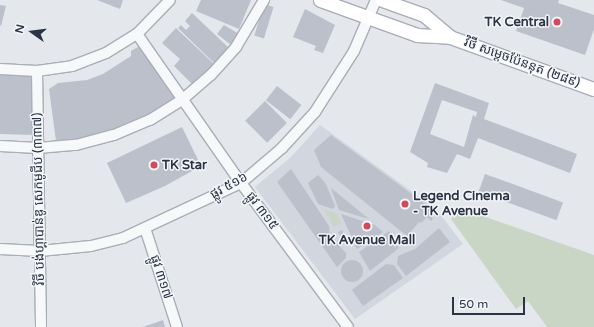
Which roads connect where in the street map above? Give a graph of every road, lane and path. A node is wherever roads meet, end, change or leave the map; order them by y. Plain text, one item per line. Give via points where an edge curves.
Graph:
1 (170, 0) edge
2 (264, 0) edge
3 (320, 0) edge
4 (376, 0) edge
5 (382, 0) edge
6 (369, 18) junction
7 (137, 34) junction
8 (450, 37) junction
9 (0, 69) edge
10 (37, 71) junction
11 (594, 89) edge
12 (183, 99) junction
13 (0, 146) edge
14 (38, 148) junction
15 (241, 183) junction
16 (145, 228) junction
17 (0, 249) edge
18 (40, 251) junction
19 (41, 327) edge
20 (177, 327) edge
21 (348, 327) edge

1 - 7 street
2 - 12 street via 236,48 211,75
3 - 6 main road, វិថី សម្តេចប៉ែននុត (២៨៩)
4 - 6 street, ផ្លូវ ៥១៦
5 - 8 main road, វិថី សម្តេចប៉ែននុត (២៨៩) via 424,15
6 - 8 main road, វិថី សម្តេចប៉ែននុត (២៨៩) via 417,35
6 - 15 street, ផ្លូវ ៥១៦ via 336,82 315,112 282,148
7 - 10 street via 106,53 79,63
7 - 12 street, ផ្លូវ ៣១៥
8 - 11 main road, វិថី សម្តេចប៉ែននុត (២៨៩)
9 - 10 street
10 - 14 street, វិថី បង់ហ្គាបាន់ឌូ សេកមូជីប (៣៣៧)
12 - 14 street via 150,120 114,135 76,144
12 - 15 street, ផ្លូវ ៣១៥
13 - 14 street
14 - 18 street, វិថី បង់ហ្គាបាន់ឌូ សេកមូជីប (៣៣៧)
15 - 16 street, ផ្លូវ ៥១៦
15 - 21 street, ផ្លូវ ៣១៥
16 - 18 street, ផ្លូវ ៥១៦ via 123,238 91,246
16 - 20 street, ផ្លូវ ៣១៧
17 - 18 street, ផ្លូវ ៥១៦
18 - 19 street, វិថី បង់ហ្គាបាន់ឌូ សេកមូជីប (៣៣៧)

